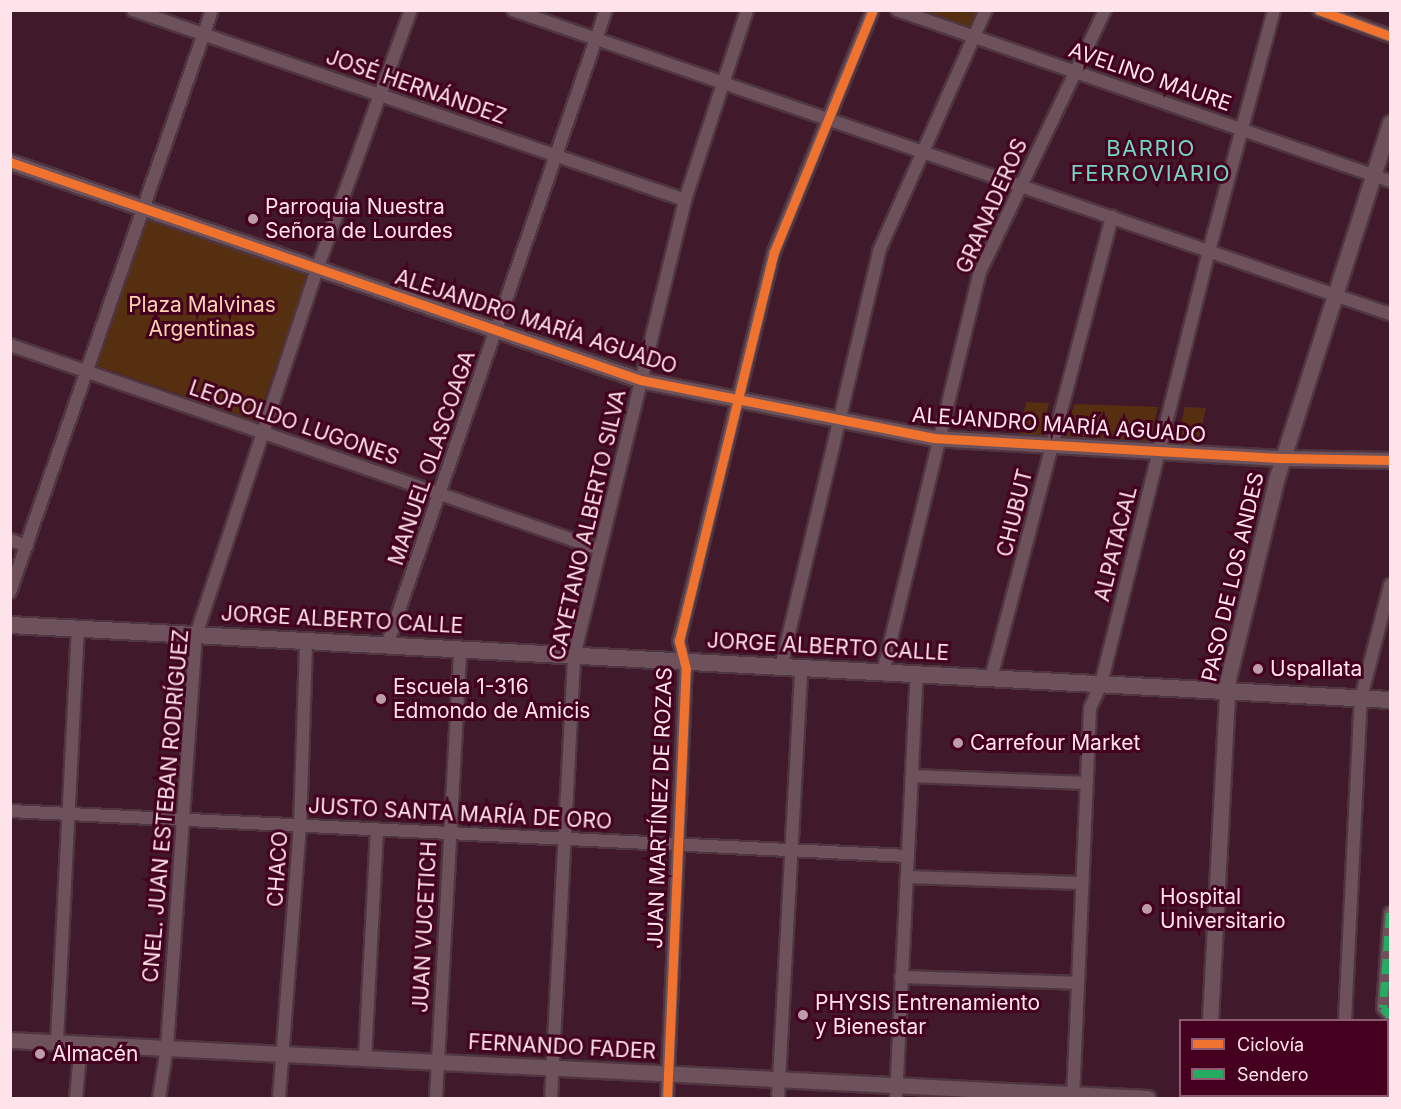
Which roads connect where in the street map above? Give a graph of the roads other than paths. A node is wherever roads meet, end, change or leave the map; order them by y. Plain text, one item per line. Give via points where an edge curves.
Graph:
1 (133, 10) edge
2 (212, 10) edge
3 (411, 10) edge
4 (513, 10) edge
5 (606, 10) edge
6 (747, 10) edge
7 (873, 10) edge
8 (897, 10) edge
9 (986, 10) edge
10 (1105, 10) edge
11 (1274, 10) edge
12 (1319, 10) edge
13 (204, 35) junction
14 (973, 36) junction
15 (1390, 36) edge
16 (595, 39) junction
17 (1075, 71) junction
18 (723, 83) junction
19 (380, 95) junction
20 (826, 119) junction
21 (1390, 123) edge
22 (1244, 130) junction
23 (921, 151) junction
24 (553, 155) junction
25 (10, 162) edge
26 (1374, 175) junction
27 (1390, 181) edge
28 (1022, 186) junction
29 (685, 200) junction
30 (144, 208) junction
31 (1112, 217) junction
32 (1209, 251) junction
33 (317, 269) junction
34 (1336, 295) junction
35 (1390, 314) edge
36 (494, 331) junction
37 (10, 345) edge
38 (87, 371) junction
39 (641, 380) junction
40 (739, 401) junction
41 (839, 421) junction
42 (262, 432) junction
43 (942, 439) junction
44 (1050, 445) junction
45 (1160, 451) junction
46 (1284, 458) junction
47 (1390, 460) edge
48 (439, 494) junction
49 (10, 540) edge
50 (27, 546) junction
51 (599, 549) junction
52 (1390, 585) edge
53 (10, 592) edge
54 (10, 625) edge
55 (78, 629) junction
56 (196, 635) junction
57 (306, 641) junction
58 (387, 645) junction
59 (460, 650) junction
60 (574, 656) junction
61 (685, 662) junction
62 (781, 667) junction
63 (801, 668) junction
64 (884, 672) junction
65 (917, 674) junction
66 (991, 678) junction
67 (1101, 684) junction
68 (1227, 691) junction
69 (1361, 698) junction
70 (1390, 700) edge
71 (912, 776) junction
72 (1086, 783) junction
73 (10, 811) edge
74 (69, 814) junction
75 (184, 820) junction
76 (300, 826) junction
77 (376, 829) junction
78 (450, 833) junction
79 (565, 839) junction
80 (678, 846) junction
81 (791, 850) junction
82 (908, 856) junction
83 (907, 877) junction
84 (1081, 883) junction
85 (1390, 913) edge
86 (902, 977) junction
87 (1078, 983) junction
88 (1390, 1016) edge
89 (1210, 1019) edge
90 (1345, 1019) edge
91 (10, 1040) edge
92 (57, 1041) junction
93 (81, 1043) junction
94 (167, 1047) junction
95 (286, 1054) junction
96 (365, 1058) junction
97 (437, 1062) junction
98 (552, 1067) junction
99 (668, 1074) junction
100 (779, 1078) junction
101 (896, 1091) edge
102 (1073, 1096) edge
103 (76, 1098) edge
104 (159, 1098) edge
105 (279, 1098) edge
106 (436, 1098) edge
107 (551, 1098) edge
108 (667, 1098) edge
109 (778, 1098) edge
110 (1148, 1098) edge

1 - 13 street, JOSÉ HERNÁNDEZ
2 - 13 street
3 - 19 street, CNEL. JUAN ESTEBAN RODRÍGUEZ
4 - 16 street
5 - 16 street, MANUEL OLASCOAGA
6 - 18 street, CAYETANO ALBERTO SILVA
7 - 20 street, JUAN MARTÍNEZ DE ROZAS
8 - 14 street, AVELINO MAURE
9 - 14 street
10 - 17 street, GRANADEROS
11 - 22 street, ALPATACAL
12 - 15 street
13 - 19 street, JOSÉ HERNÁNDEZ
13 - 30 street
14 - 17 street, AVELINO MAURE
14 - 23 street
16 - 18 street
16 - 24 street, MANUEL OLASCOAGA
17 - 22 street, AVELINO MAURE
17 - 28 street, GRANADEROS
18 - 20 street
18 - 29 street, CAYETANO ALBERTO SILVA
19 - 24 street, JOSÉ HERNÁNDEZ
19 - 33 street, CNEL. JUAN ESTEBAN RODRÍGUEZ
20 - 23 street
20 - 40 street, JUAN MARTÍNEZ DE ROZAS via 774,252
21 - 26 street, PASO DE LOS ANDES
22 - 26 street, AVELINO MAURE
22 - 32 street, ALPATACAL
23 - 28 street
23 - 41 street via 879,251
24 - 29 street, JOSÉ HERNÁNDEZ
24 - 36 street, MANUEL OLASCOAGA
25 - 30 street, ALEJANDRO MARÍA AGUADO
26 - 27 street, AVELINO MAURE
26 - 34 street, PASO DE LOS ANDES
28 - 31 street
28 - 43 street, GRANADEROS via 980,272
29 - 39 street, CAYETANO ALBERTO SILVA
30 - 33 street, ALEJANDRO MARÍA AGUADO
30 - 38 street
31 - 32 street
31 - 44 street, CHUBUT
32 - 34 street
32 - 45 street, ALPATACAL
33 - 36 street, ALEJANDRO MARÍA AGUADO
33 - 42 street, CNEL. JUAN ESTEBAN RODRÍGUEZ
34 - 35 street
34 - 46 street, PASO DE LOS ANDES
36 - 39 street, ALEJANDRO MARÍA AGUADO
36 - 48 street, MANUEL OLASCOAGA
37 - 38 street, LEOPOLDO LUGONES
38 - 42 street, LEOPOLDO LUGONES
38 - 50 street
39 - 40 street, ALEJANDRO MARÍA AGUADO
39 - 51 street, CAYETANO ALBERTO SILVA
40 - 41 street, ALEJANDRO MARÍA AGUADO
40 - 61 street, JUAN MARTÍNEZ DE ROZAS via 679,641
41 - 43 street, ALEJANDRO MARÍA AGUADO
41 - 62 street
42 - 48 street, LEOPOLDO LUGONES
42 - 56 street, CNEL. JUAN ESTEBAN RODRÍGUEZ
43 - 44 street, ALEJANDRO MARÍA AGUADO
43 - 64 street, GRANADEROS
44 - 45 street, ALEJANDRO MARÍA AGUADO
44 - 66 street, CHUBUT
45 - 46 street, ALEJANDRO MARÍA AGUADO
45 - 67 street, ALPATACAL
46 - 47 street, ALEJANDRO MARÍA AGUADO
46 - 68 street, PASO DE LOS ANDES
48 - 51 street, LEOPOLDO LUGONES
48 - 58 street, MANUEL OLASCOAGA
49 - 50 street
50 - 53 street
51 - 60 street, CAYETANO ALBERTO SILVA
52 - 69 street
54 - 55 main road, JORGE ALBERTO CALLE
55 - 56 main road, JORGE ALBERTO CALLE
55 - 74 street
56 - 57 main road, JORGE ALBERTO CALLE
56 - 75 street, CNEL. JUAN ESTEBAN RODRÍGUEZ
57 - 58 main road, JORGE ALBERTO CALLE
57 - 76 street, CHACO
58 - 59 main road, JORGE ALBERTO CALLE
59 - 60 main road, JORGE ALBERTO CALLE
59 - 78 street, JUAN VUCETICH
60 - 61 main road, JORGE ALBERTO CALLE
60 - 79 street, CAYETANO ALBERTO SILVA
61 - 62 main road, JORGE ALBERTO CALLE
61 - 80 street, JUAN MARTÍNEZ DE ROZAS
62 - 63 main road, JORGE ALBERTO CALLE
63 - 64 main road, JORGE ALBERTO CALLE
63 - 81 street
64 - 65 main road, JORGE ALBERTO CALLE
65 - 66 main road, JORGE ALBERTO CALLE
65 - 71 street
66 - 67 main road, JORGE ALBERTO CALLE
67 - 68 main road, JORGE ALBERTO CALLE
67 - 72 street, ALPATACAL via 1090,708
68 - 69 main road, JORGE ALBERTO CALLE
68 - 89 street, PASO DE LOS ANDES
69 - 70 main road, JORGE ALBERTO CALLE
69 - 90 street
71 - 72 street
71 - 82 street
72 - 84 street, ALPATACAL
73 - 74 street, JUSTO SANTA MARÍA DE ORO
74 - 75 street, JUSTO SANTA MARÍA DE ORO
74 - 92 street
75 - 76 street, JUSTO SANTA MARÍA DE ORO
75 - 94 street, CNEL. JUAN ESTEBAN RODRÍGUEZ
76 - 77 street, JUSTO SANTA MARÍA DE ORO
76 - 95 street, CHACO
77 - 78 street, JUSTO SANTA MARÍA DE ORO
77 - 96 street
78 - 79 street, JUSTO SANTA MARÍA DE ORO
78 - 97 street, JUAN VUCETICH
79 - 80 street, JUSTO SANTA MARÍA DE ORO
79 - 98 street, CAYETANO ALBERTO SILVA
80 - 81 street, JUSTO SANTA MARÍA DE ORO
80 - 99 street, JUAN MARTÍNEZ DE ROZAS
81 - 82 street, JUSTO SANTA MARÍA DE ORO
81 - 100 street
82 - 83 street
83 - 84 street
83 - 86 street
84 - 87 street, ALPATACAL
85 - 88 street via 1383,1008
86 - 87 street
86 - 101 street
87 - 102 street, ALPATACAL
91 - 92 street, FERNANDO FADER
92 - 93 street, FERNANDO FADER
93 - 94 street, FERNANDO FADER
93 - 103 street
94 - 95 street, FERNANDO FADER
94 - 104 street, CNEL. JUAN ESTEBAN RODRÍGUEZ
95 - 96 street, FERNANDO FADER
95 - 105 street, CHACO
96 - 97 street, FERNANDO FADER
97 - 98 street, FERNANDO FADER
97 - 106 street, JUAN VUCETICH
98 - 99 street, FERNANDO FADER
98 - 107 street, CAYETANO ALBERTO SILVA
99 - 100 street, FERNANDO FADER
99 - 108 street, JUAN MARTÍNEZ DE ROZAS
100 - 101 street, FERNANDO FADER
100 - 109 street
101 - 102 street, FERNANDO FADER
102 - 110 street, FERNANDO FADER

